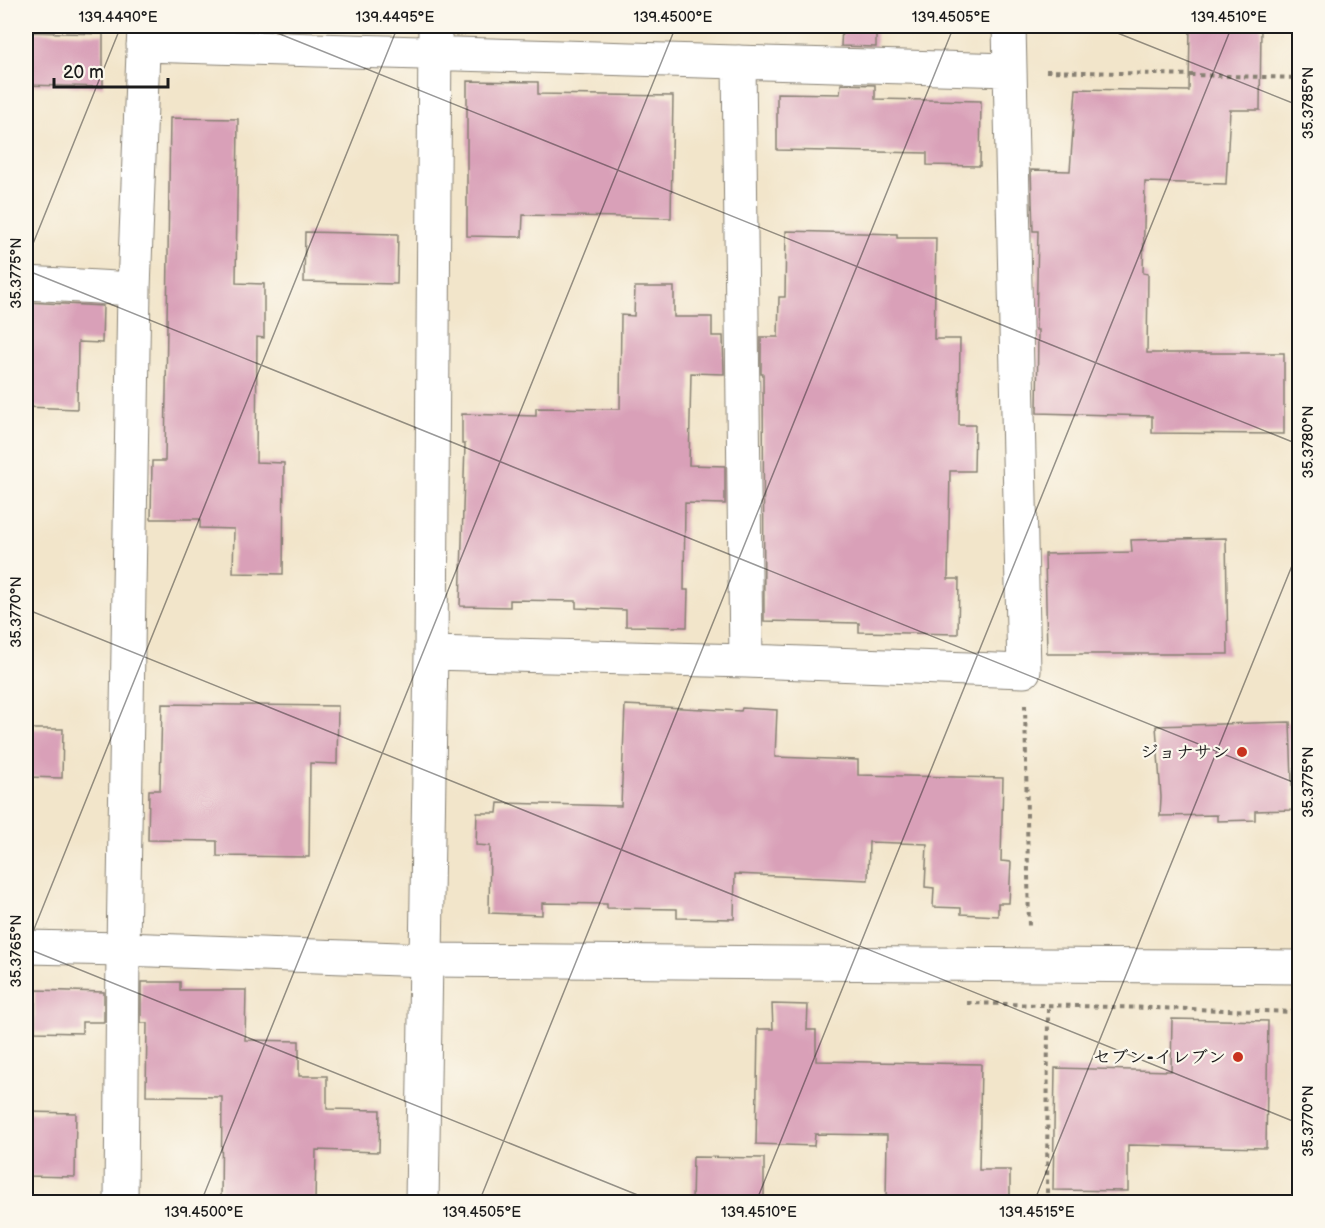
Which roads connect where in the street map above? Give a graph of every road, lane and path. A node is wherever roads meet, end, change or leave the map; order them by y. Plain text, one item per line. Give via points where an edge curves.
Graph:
1 (1009, 26) edge
2 (144, 35) edge
3 (435, 39) edge
4 (740, 62) junction
5 (1010, 70) junction
6 (1299, 78) edge
7 (26, 283) edge
8 (134, 289) junction
9 (431, 653) junction
10 (746, 661) junction
11 (1024, 671) junction
12 (1029, 931) dead end
13 (26, 947) edge
14 (123, 949) junction
15 (427, 960) junction
16 (1299, 967) edge
17 (964, 1003) dead end
18 (1048, 1006) junction
19 (1299, 1012) edge
20 (121, 1203) edge
21 (422, 1203) edge
22 (1047, 1203) edge

1 - 5 street
2 - 3 street
2 - 8 street
3 - 4 street
3 - 9 street
4 - 5 street
4 - 10 street
5 - 6 path
5 - 11 street
7 - 8 street
8 - 14 street
9 - 10 street
9 - 15 street
10 - 11 street
11 - 12 path
13 - 14 street
14 - 15 street
14 - 20 street
15 - 16 street
15 - 21 street
17 - 18 path
18 - 19 path
18 - 22 path

